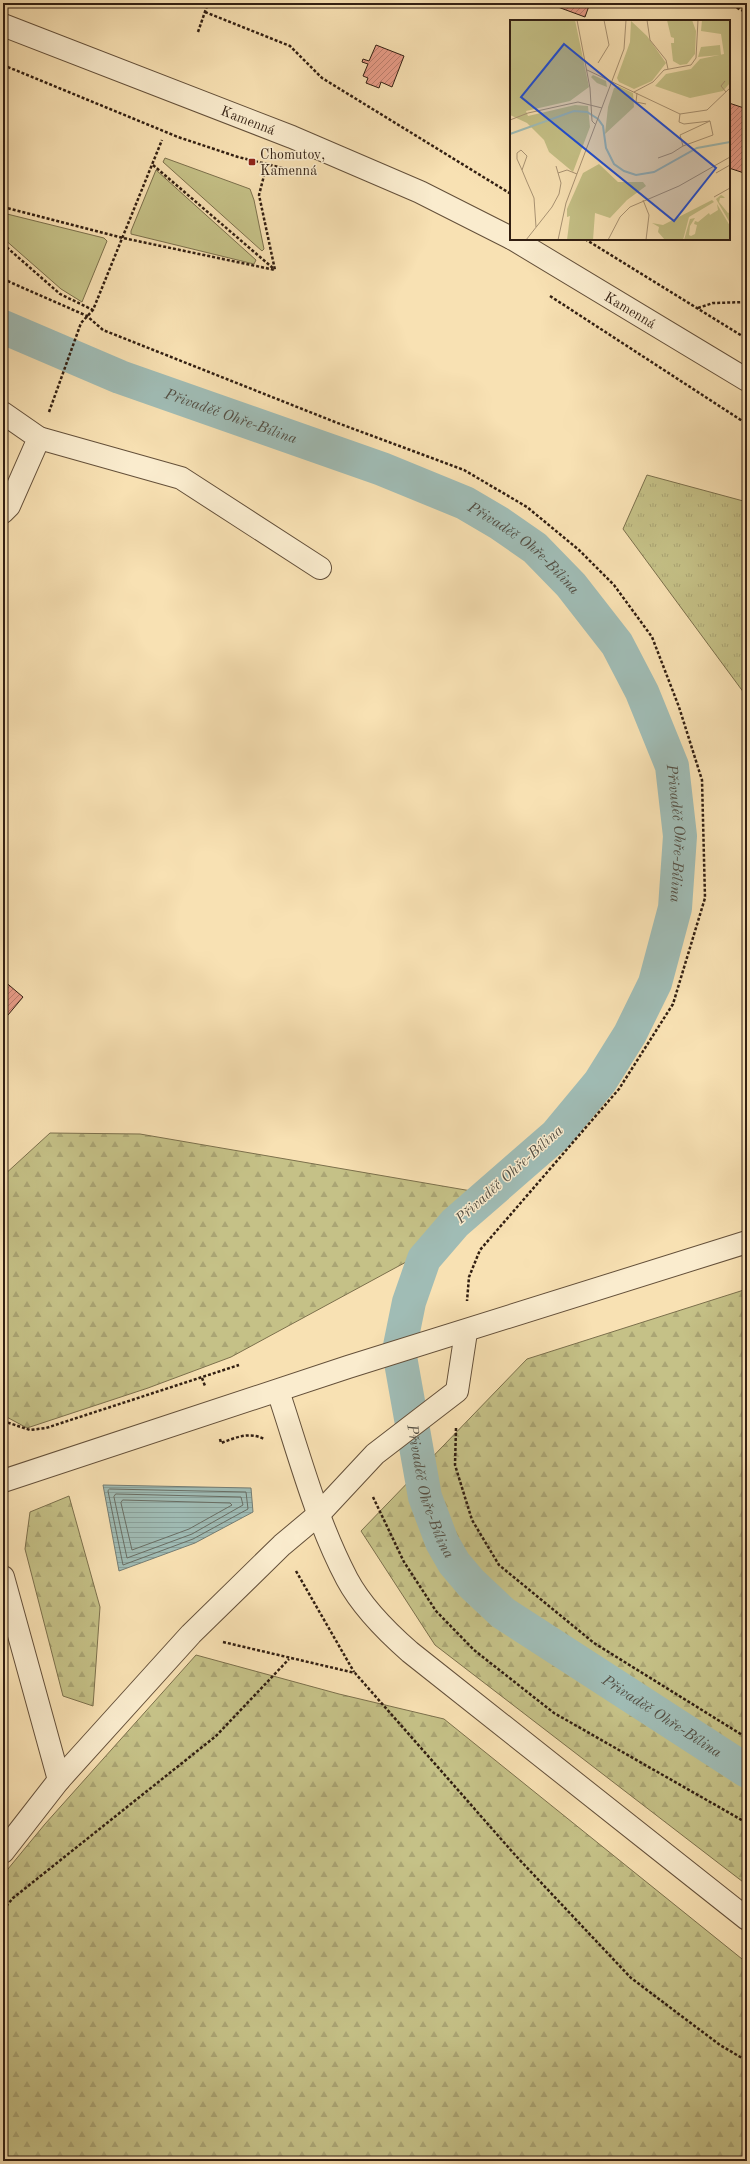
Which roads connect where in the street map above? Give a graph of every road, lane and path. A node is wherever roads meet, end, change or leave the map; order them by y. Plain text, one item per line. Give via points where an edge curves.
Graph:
1 (208, 3) edge
2 (728, 3) edge
3 (205, 12) junction
4 (747, 13) edge
5 (3, 25) edge
6 (198, 32) dead end
7 (3, 65) edge
8 (162, 140) dead end
9 (267, 164) junction
10 (153, 165) junction
11 (302, 173) dead end
12 (510, 193) edge
13 (3, 207) edge
14 (510, 237) edge
15 (123, 238) junction
16 (515, 240) edge
17 (587, 240) edge
18 (3, 244) edge
19 (275, 270) junction
20 (3, 279) edge
21 (545, 294) dead end
22 (747, 302) edge
23 (698, 309) junction
24 (93, 310) junction
25 (87, 316) junction
26 (747, 339) edge
27 (747, 380) edge
28 (59, 386) dead end
29 (3, 413) edge
30 (747, 424) edge
31 (39, 438) junction
32 (3, 512) edge
33 (320, 568) dead end
34 (747, 1242) edge
35 (466, 1332) junction
36 (239, 1365) dead end
37 (202, 1378) junction
38 (278, 1391) junction
39 (457, 1391) junction
40 (213, 1412) junction
41 (3, 1421) edge
42 (267, 1442) dead end
43 (3, 1481) edge
44 (372, 1496) dead end
45 (319, 1514) junction
46 (282, 1545) junction
47 (3, 1577) edge
48 (191, 1634) junction
49 (290, 1659) junction
50 (355, 1673) junction
51 (747, 1738) edge
52 (59, 1780) junction
53 (747, 1824) edge
54 (3, 1852) edge
55 (3, 1910) edge
56 (747, 1919) edge
57 (747, 2061) edge

1 - 3 path
2 - 4 path
3 - 6 path
3 - 12 path via 290,46 322,78
5 - 14 street, Kamenná via 292,137 420,192
7 - 9 path via 178,137
8 - 10 path
9 - 11 path
9 - 19 path via 258,195
10 - 15 path
10 - 19 path
13 - 15 path
15 - 19 path
15 - 24 path
16 - 27 street, Kamenná
17 - 23 path
18 - 24 path via 60,294
20 - 25 path
21 - 30 path
22 - 23 path via 713,303
23 - 26 path
24 - 25 path
25 - 28 path via 81,323
25 - 35 path via 103,330 464,470 527,507 579,550 614,585 652,637 680,706 702,780 705,898 673,1004 619,1089 480,1250 468,1277
29 - 31 street
31 - 32 street via 9,506
31 - 33 street via 181,478
34 - 35 street
35 - 38 street
35 - 39 street
36 - 37 path
37 - 40 path
37 - 41 path via 46,1428 30,1430
38 - 40 street
38 - 45 street
39 - 45 street via 375,1454
39 - 51 path via 455,1465 472,1520 499,1565 594,1643
40 - 42 path via 221,1443 246,1435 258,1436
40 - 43 street
44 - 53 path via 404,1562 436,1612 474,1650 554,1712
45 - 46 street
45 - 56 street via 348,1579 378,1623
46 - 48 street
46 - 50 path
47 - 52 street
48 - 49 path
48 - 52 street
49 - 50 path
49 - 55 path via 216,1736 13,1898
50 - 57 path via 516,1856 631,1978 720,2045
52 - 54 street

